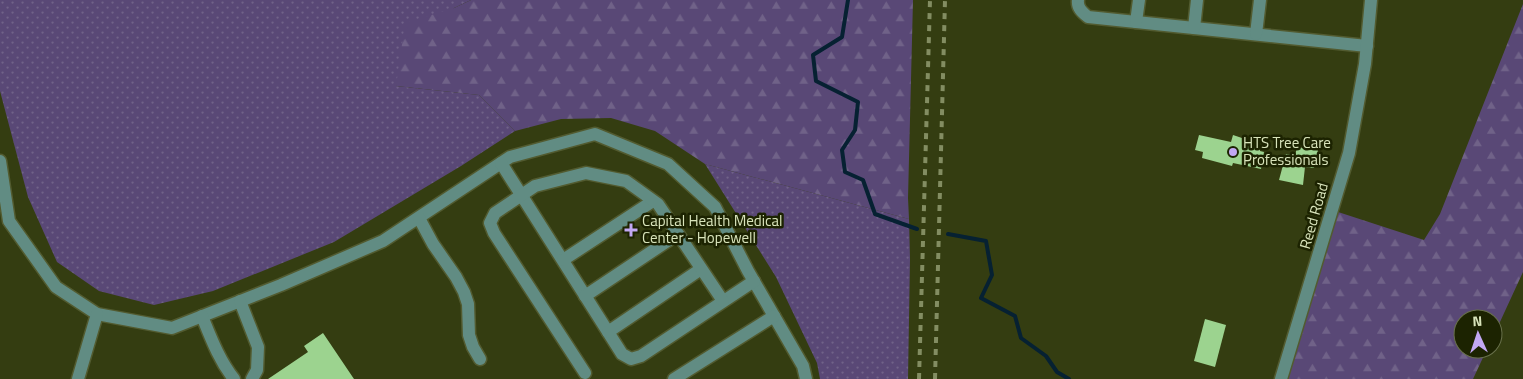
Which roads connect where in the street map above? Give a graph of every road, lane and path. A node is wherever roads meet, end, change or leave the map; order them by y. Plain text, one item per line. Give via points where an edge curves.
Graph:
1 (1139, 0) edge
2 (1198, 0) edge
3 (1260, 0) edge
4 (1371, 0) edge
5 (1078, 2) edge
6 (1136, 22) junction
7 (1194, 28) junction
8 (1256, 34) junction
9 (1367, 46) junction
10 (0, 161) edge
11 (501, 163) junction
12 (522, 195) junction
13 (653, 200) junction
14 (419, 218) junction
15 (678, 234) junction
16 (563, 260) junction
17 (701, 269) junction
18 (754, 282) junction
19 (585, 296) junction
20 (240, 301) junction
21 (722, 301) junction
22 (97, 314) junction
23 (202, 316) junction
24 (774, 316) junction
25 (608, 332) junction
26 (480, 359) dead end
27 (585, 373) dead end
28 (78, 379) edge
29 (234, 379) edge
30 (252, 379) edge
31 (674, 379) edge
32 (806, 379) edge
33 (1281, 379) edge

1 - 6 street
2 - 7 street
3 - 8 street
4 - 9 street, Reed Road
5 - 6 street via 1081,12 1088,16
6 - 7 street
7 - 8 street
8 - 9 street
9 - 33 street, Reed Road via 1349,153
10 - 22 street via 9,221 56,287
11 - 12 street
11 - 14 street
11 - 18 street via 595,134 668,164 715,207
12 - 13 street via 535,186 586,173 626,181
12 - 16 street
12 - 27 street via 495,213 490,223
13 - 15 street
13 - 16 street
14 - 20 street via 383,241
14 - 26 street via 464,292 468,304 469,335
15 - 17 street
15 - 19 street
16 - 19 street
17 - 21 street
17 - 25 street
18 - 21 street
18 - 24 street
19 - 25 street
20 - 23 street
20 - 30 street via 258,347 258,370
21 - 25 street via 641,356 631,359 622,354
22 - 23 street via 172,328
22 - 28 street
23 - 29 street via 216,351
24 - 31 street
24 - 32 street via 803,366

